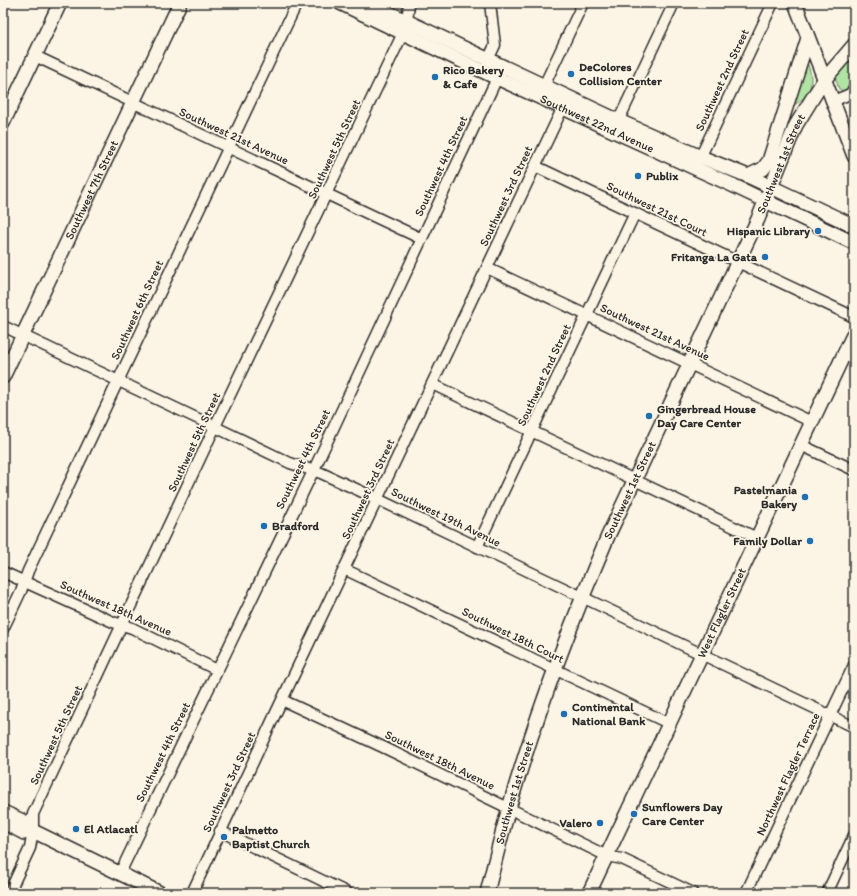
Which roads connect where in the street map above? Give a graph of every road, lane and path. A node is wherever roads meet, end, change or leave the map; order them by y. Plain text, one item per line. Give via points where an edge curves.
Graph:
1 (60, 3) edge
2 (180, 3) edge
3 (297, 3) edge
4 (340, 3) edge
5 (368, 3) edge
6 (409, 3) edge
7 (490, 3) edge
8 (583, 3) edge
9 (674, 3) edge
10 (773, 3) edge
11 (795, 3) edge
12 (405, 27) junction
13 (808, 38) junction
14 (854, 45) edge
15 (35, 56) junction
16 (488, 60) junction
17 (497, 78) junction
18 (824, 80) junction
19 (854, 89) edge
20 (542, 92) junction
21 (812, 99) junction
22 (833, 101) junction
23 (133, 103) junction
24 (566, 103) junction
25 (782, 122) junction
26 (3, 123) edge
27 (616, 126) junction
28 (228, 148) junction
29 (854, 156) edge
30 (698, 163) junction
31 (535, 166) junction
32 (748, 176) junction
33 (772, 188) junction
34 (327, 194) junction
35 (766, 202) junction
36 (635, 213) junction
37 (854, 226) edge
38 (422, 240) junction
39 (854, 243) edge
40 (738, 262) junction
41 (487, 268) junction
42 (587, 315) junction
43 (854, 317) edge
44 (3, 326) edge
45 (854, 333) edge
46 (22, 336) junction
47 (690, 364) junction
48 (3, 377) edge
49 (118, 382) junction
50 (432, 384) junction
51 (812, 422) junction
52 (215, 427) junction
53 (532, 431) junction
54 (801, 446) junction
55 (312, 470) junction
56 (854, 470) edge
57 (635, 480) junction
58 (378, 499) junction
59 (757, 538) junction
60 (478, 547) junction
61 (344, 569) junction
62 (3, 572) edge
63 (24, 582) junction
64 (582, 596) junction
65 (122, 625) junction
66 (3, 629) edge
67 (703, 654) junction
68 (854, 665) edge
69 (217, 670) junction
70 (555, 670) junction
71 (282, 700) junction
72 (830, 715) junction
73 (670, 724) junction
74 (854, 726) edge
75 (509, 808) junction
76 (3, 812) edge
77 (3, 822) edge
78 (33, 831) junction
79 (220, 831) junction
80 (854, 835) edge
81 (607, 856) junction
82 (120, 873) junction
83 (139, 888) edge
84 (9, 893) edge
85 (160, 893) edge
86 (192, 893) edge
87 (348, 893) edge
88 (487, 893) edge
89 (589, 893) edge
90 (693, 893) edge
91 (746, 893) edge
92 (827, 893) edge

1 - 15 main road
2 - 23 main road, Southwest 7th Street
3 - 28 street, Southwest 6th Street
4 - 12 main road, Southwest 22nd Avenue
5 - 12 main road, Southwest 22nd Avenue
6 - 12 street, Southwest 5th Street
7 - 16 street via 495,45
8 - 20 street
9 - 27 street
10 - 30 street, Southwest 2nd Street
11 - 13 main road
12 - 16 main road, Southwest 22nd Avenue
12 - 17 main road, Southwest 22nd Avenue
12 - 34 street, Southwest 5th Street
13 - 18 main road
13 - 25 main road
14 - 18 main road, Southwest 1st Street
15 - 23 street, Southwest 21st Avenue
15 - 26 main road
16 - 20 main road, Southwest 22nd Avenue
17 - 20 main road, Southwest 22nd Avenue
17 - 38 street, Southwest 4th Street
18 - 21 main road, Southwest 1st Street
18 - 22 main road
19 - 22 street via 850,94
20 - 24 main road, Southwest 22nd Avenue
21 - 25 main road via 796,108
21 - 33 main road, Southwest 1st Street via 792,133
22 - 29 main road
23 - 28 street, Southwest 21st Avenue
23 - 46 main road, Southwest 7th Street
24 - 27 main road, Southwest 22nd Avenue
24 - 31 street, Southwest 3rd Street
25 - 32 main road via 766,166
27 - 30 main road, Southwest 22nd Avenue
28 - 34 street, Southwest 21st Avenue
28 - 49 street, Southwest 6th Street
30 - 32 main road, Southwest 22nd Avenue
30 - 35 main road, Southwest 22nd Avenue
31 - 36 street, Southwest 21st Court
31 - 41 street, Southwest 3rd Street
32 - 33 main road, Southwest 22nd Avenue
33 - 35 main road, Southwest 1st Street
33 - 37 main road, Southwest 22nd Avenue
34 - 38 street, Southwest 21st Avenue
34 - 52 street, Southwest 5th Street
35 - 39 main road, Southwest 22nd Avenue
35 - 40 main road, Southwest 1st Street
36 - 40 street, Southwest 21st Court
36 - 42 street, Southwest 2nd Street
38 - 55 street, Southwest 4th Street
40 - 43 street, Southwest 21st Court
40 - 47 main road, Southwest 1st Street
41 - 42 street, Southwest 21st Avenue
41 - 50 street, Southwest 3rd Street
42 - 47 street, Southwest 21st Avenue
42 - 53 street, Southwest 2nd Street
44 - 46 street, Southwest 19th Avenue
45 - 51 main road, West Flagler Street
46 - 48 main road, Southwest 7th Street
46 - 49 street, Southwest 19th Avenue
47 - 51 street, Southwest 21st Avenue
47 - 57 main road, Southwest 1st Street
49 - 52 street, Southwest 19th Avenue
49 - 63 street, Southwest 6th Street
50 - 53 street
50 - 58 street, Southwest 3rd Street
51 - 54 main road, West Flagler Street
52 - 55 street, Southwest 19th Avenue via 290,463
52 - 65 street, Southwest 5th Street
53 - 57 street
53 - 60 street, Southwest 2nd Street
54 - 56 street
54 - 59 main road, West Flagler Street
55 - 58 street, Southwest 19th Avenue
55 - 69 street, Southwest 4th Street
57 - 59 street
57 - 64 main road, Southwest 1st Street
58 - 60 street, Southwest 19th Avenue
58 - 61 street, Southwest 3rd Street
59 - 67 main road, West Flagler Street
60 - 64 street, Southwest 19th Avenue
61 - 70 street, Southwest 18th Court
61 - 71 street, Southwest 3rd Street
62 - 63 street, Southwest 18th Avenue
63 - 65 street, Southwest 18th Avenue
63 - 66 street, Southwest 6th Street
64 - 67 street, Southwest 19th Avenue
64 - 70 main road, Southwest 1st Street
65 - 69 street, Southwest 18th Avenue
65 - 78 street, Southwest 5th Street via 33,814
67 - 72 street, Southwest 19th Avenue
67 - 73 main road, West Flagler Street
68 - 72 street, Northwest Flagler Terrace
69 - 82 street, Southwest 4th Street
70 - 73 street, Southwest 18th Court
70 - 75 main road, Southwest 1st Street
71 - 75 street, Southwest 18th Avenue
71 - 79 street, Southwest 3rd Street
72 - 74 street, Southwest 19th Avenue
72 - 91 street, Northwest Flagler Terrace
73 - 81 main road, West Flagler Street
75 - 81 street, Southwest 18th Avenue
75 - 88 main road, Southwest 1st Street
76 - 78 main road via 29,824
77 - 78 main road via 24,832
78 - 82 main road
78 - 84 street, Southwest 5th Street via 30,848
79 - 86 street, Southwest 3rd Street
79 - 87 street
80 - 92 street
81 - 89 main road, West Flagler Street
81 - 90 street, Southwest 18th Avenue via 622,859
82 - 83 main road
83 - 85 main road

